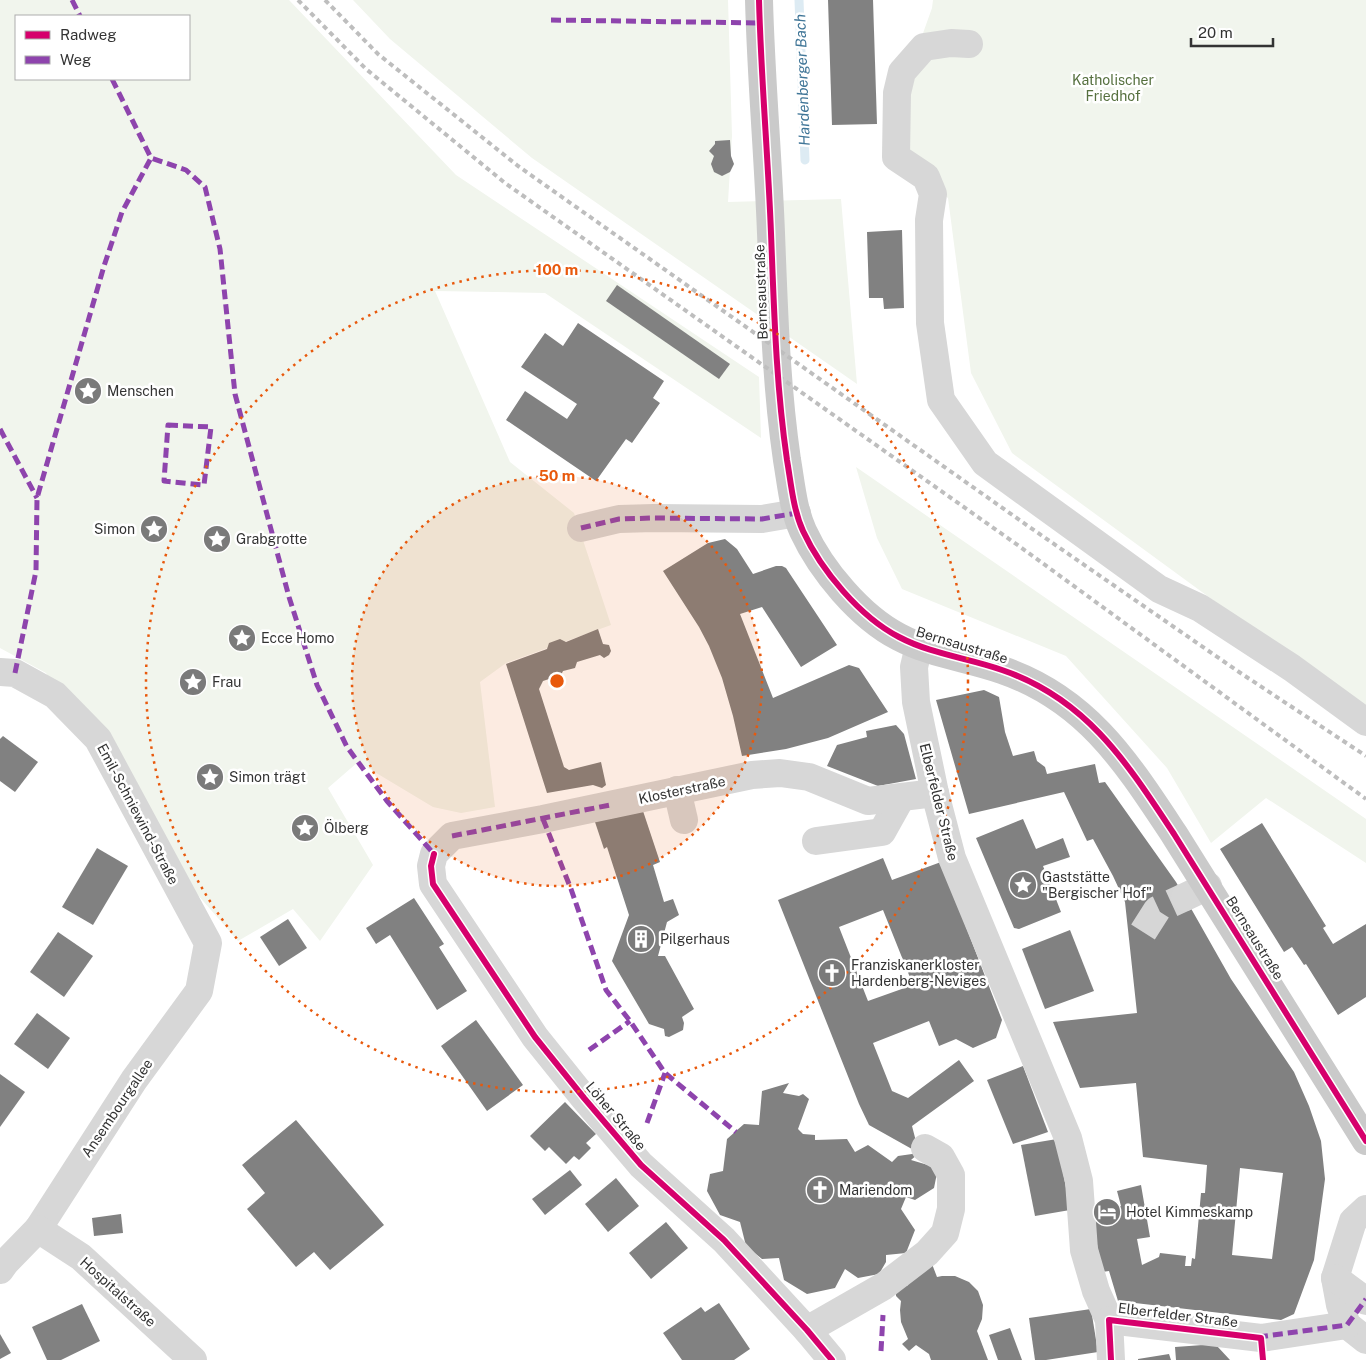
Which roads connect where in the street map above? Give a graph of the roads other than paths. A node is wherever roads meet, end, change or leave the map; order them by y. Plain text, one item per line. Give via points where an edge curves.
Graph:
1 (759, 0) edge
2 (969, 44) dead end
3 (797, 513) junction
4 (581, 528) dead end
5 (919, 646) junction
6 (0, 672) edge
7 (1366, 722) edge
8 (676, 790) junction
9 (935, 793) junction
10 (901, 798) junction
11 (684, 820) dead end
12 (816, 841) dead end
13 (434, 854) joint
14 (208, 943) joint
15 (1366, 1141) edge
16 (925, 1148) dead end
17 (1366, 1209) edge
18 (38, 1229) junction
19 (2, 1266) edge
20 (1335, 1278) junction
21 (1366, 1301) edge
22 (1109, 1320) junction
23 (807, 1330) junction
24 (1357, 1333) edge
25 (1262, 1349) edge
26 (193, 1360) edge
27 (832, 1360) edge
28 (1111, 1360) edge

1 - 3 main road, Bernsaustraße via 779,395
2 - 7 street via 924,47 902,72 897,93 896,157 926,176 933,194 929,220 930,323 941,400 985,463 1159,589 1208,614 1292,668
3 - 4 street via 762,519 619,519
3 - 5 main road, Bernsaustraße via 803,532 830,576 885,628
5 - 9 street, Elberfelder Straße via 914,667 916,702
5 - 15 main road, Bernsaustraße via 1000,668 1024,678 1078,711 1094,726 1142,786 1196,892
6 - 14 street, Emil-Schniewind-Straße via 15,673 55,695 98,739
8 - 10 street, Klosterstraße via 752,775 780,773 809,777 868,800
8 - 11 street
8 - 13 street, Klosterstraße via 452,836
9 - 10 street, Klosterstraße
9 - 22 street, Elberfelder Straße via 952,858 1068,1138 1079,1181 1084,1250
10 - 12 street via 882,832
13 - 23 street, Löher Straße via 431,866 433,884 535,1037 641,1165 724,1240
14 - 18 street, Ansembourgallee via 199,991 134,1080
16 - 23 street via 941,1157 951,1175 951,1208 945,1233 927,1253 884,1286
17 - 20 street via 1353,1221
18 - 19 street, Ansembourgallee
18 - 26 street, Hospitalstraße via 81,1257
20 - 21 street
20 - 24 street via 1340,1305
22 - 25 street, Elberfelder Straße
22 - 28 street, Elberfelder Straße
23 - 27 street, Löher Straße
24 - 25 street, Elberfelder Straße

